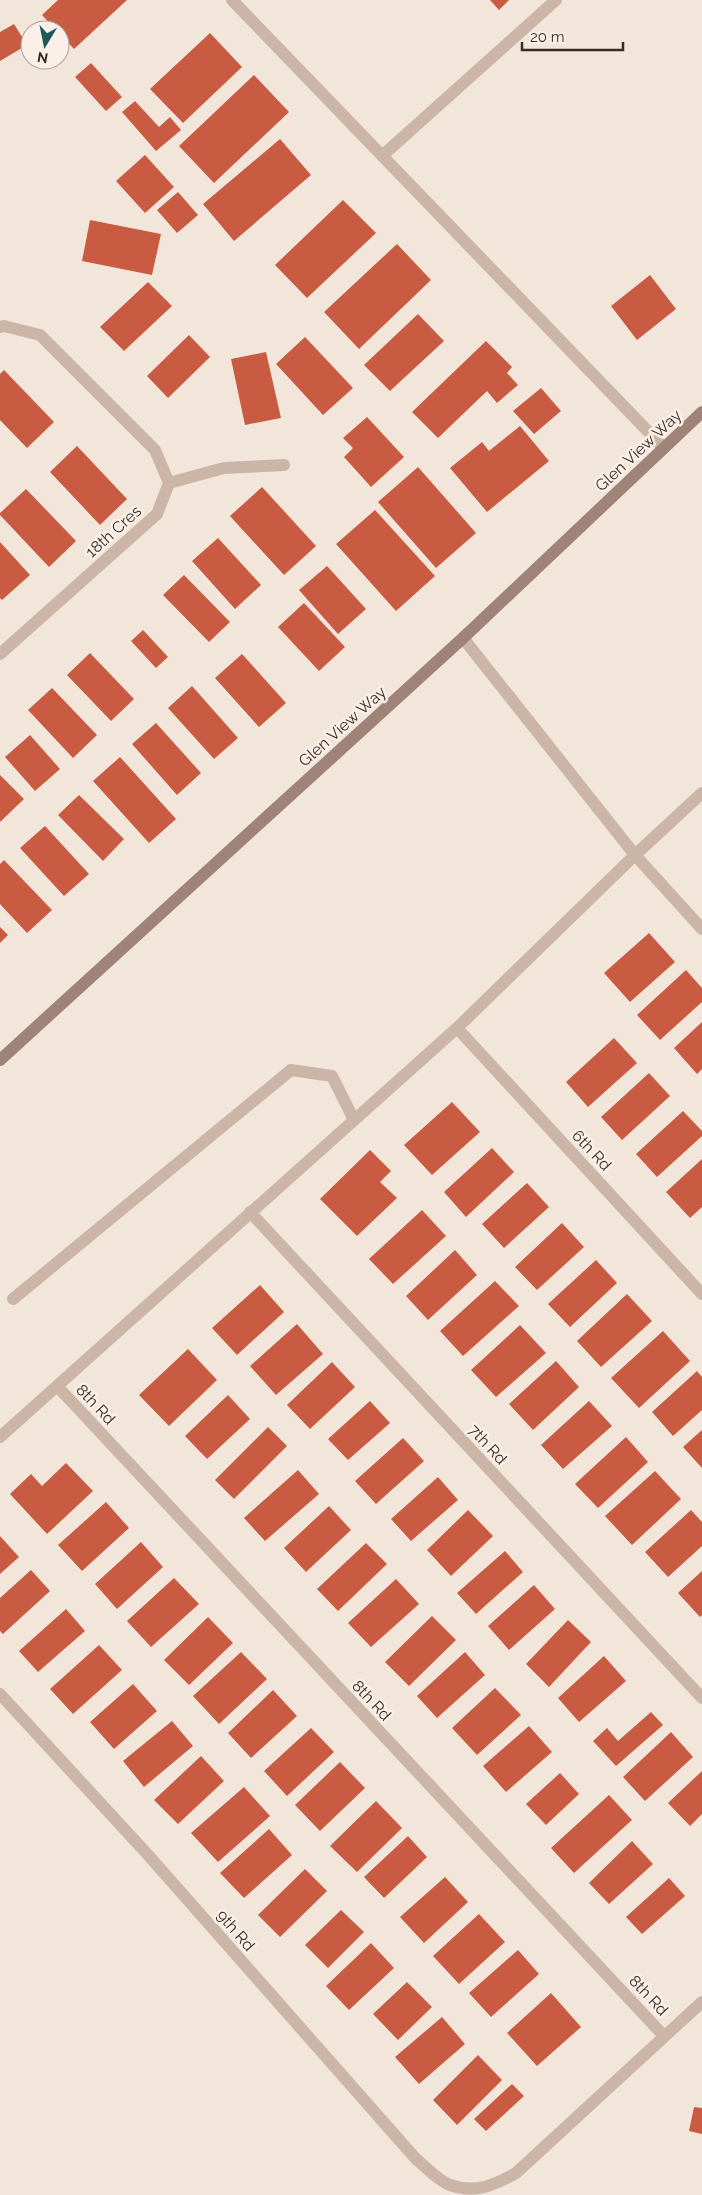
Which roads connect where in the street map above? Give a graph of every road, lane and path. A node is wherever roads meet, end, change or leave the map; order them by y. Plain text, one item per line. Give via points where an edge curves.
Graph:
1 (232, 0) edge
2 (556, 0) edge
3 (382, 156) junction
4 (0, 327) edge
5 (702, 412) edge
6 (664, 448) junction
7 (284, 464) dead end
8 (169, 484) junction
9 (463, 638) junction
10 (0, 654) edge
11 (702, 793) edge
12 (635, 854) junction
13 (702, 929) edge
14 (457, 1028) junction
15 (0, 1060) edge
16 (354, 1120) junction
17 (250, 1212) junction
18 (702, 1294) edge
19 (13, 1298) dead end
20 (57, 1386) junction
21 (0, 1437) edge
22 (0, 1694) edge
23 (702, 1698) edge
24 (702, 2002) edge
25 (664, 2036) junction

1 - 3 street
2 - 3 street
3 - 6 street
4 - 8 street via 40,335 155,450
5 - 6 street, Glen View Way
6 - 9 street, Glen View Way
7 - 8 street via 224,468
8 - 10 street, 18th Cres via 156,514
9 - 12 street
9 - 15 street, Glen View Way
11 - 12 street
12 - 13 street
12 - 14 street
14 - 16 street
14 - 18 street, 6th Rd
16 - 17 street
16 - 19 street via 332,1076 291,1070
17 - 20 street
17 - 23 street, 7th Rd
20 - 21 street
20 - 25 street, 8th Rd
22 - 25 street, 9th Rd via 149,1856 416,2159 449,2185 470,2189 494,2186 516,2173
24 - 25 street

